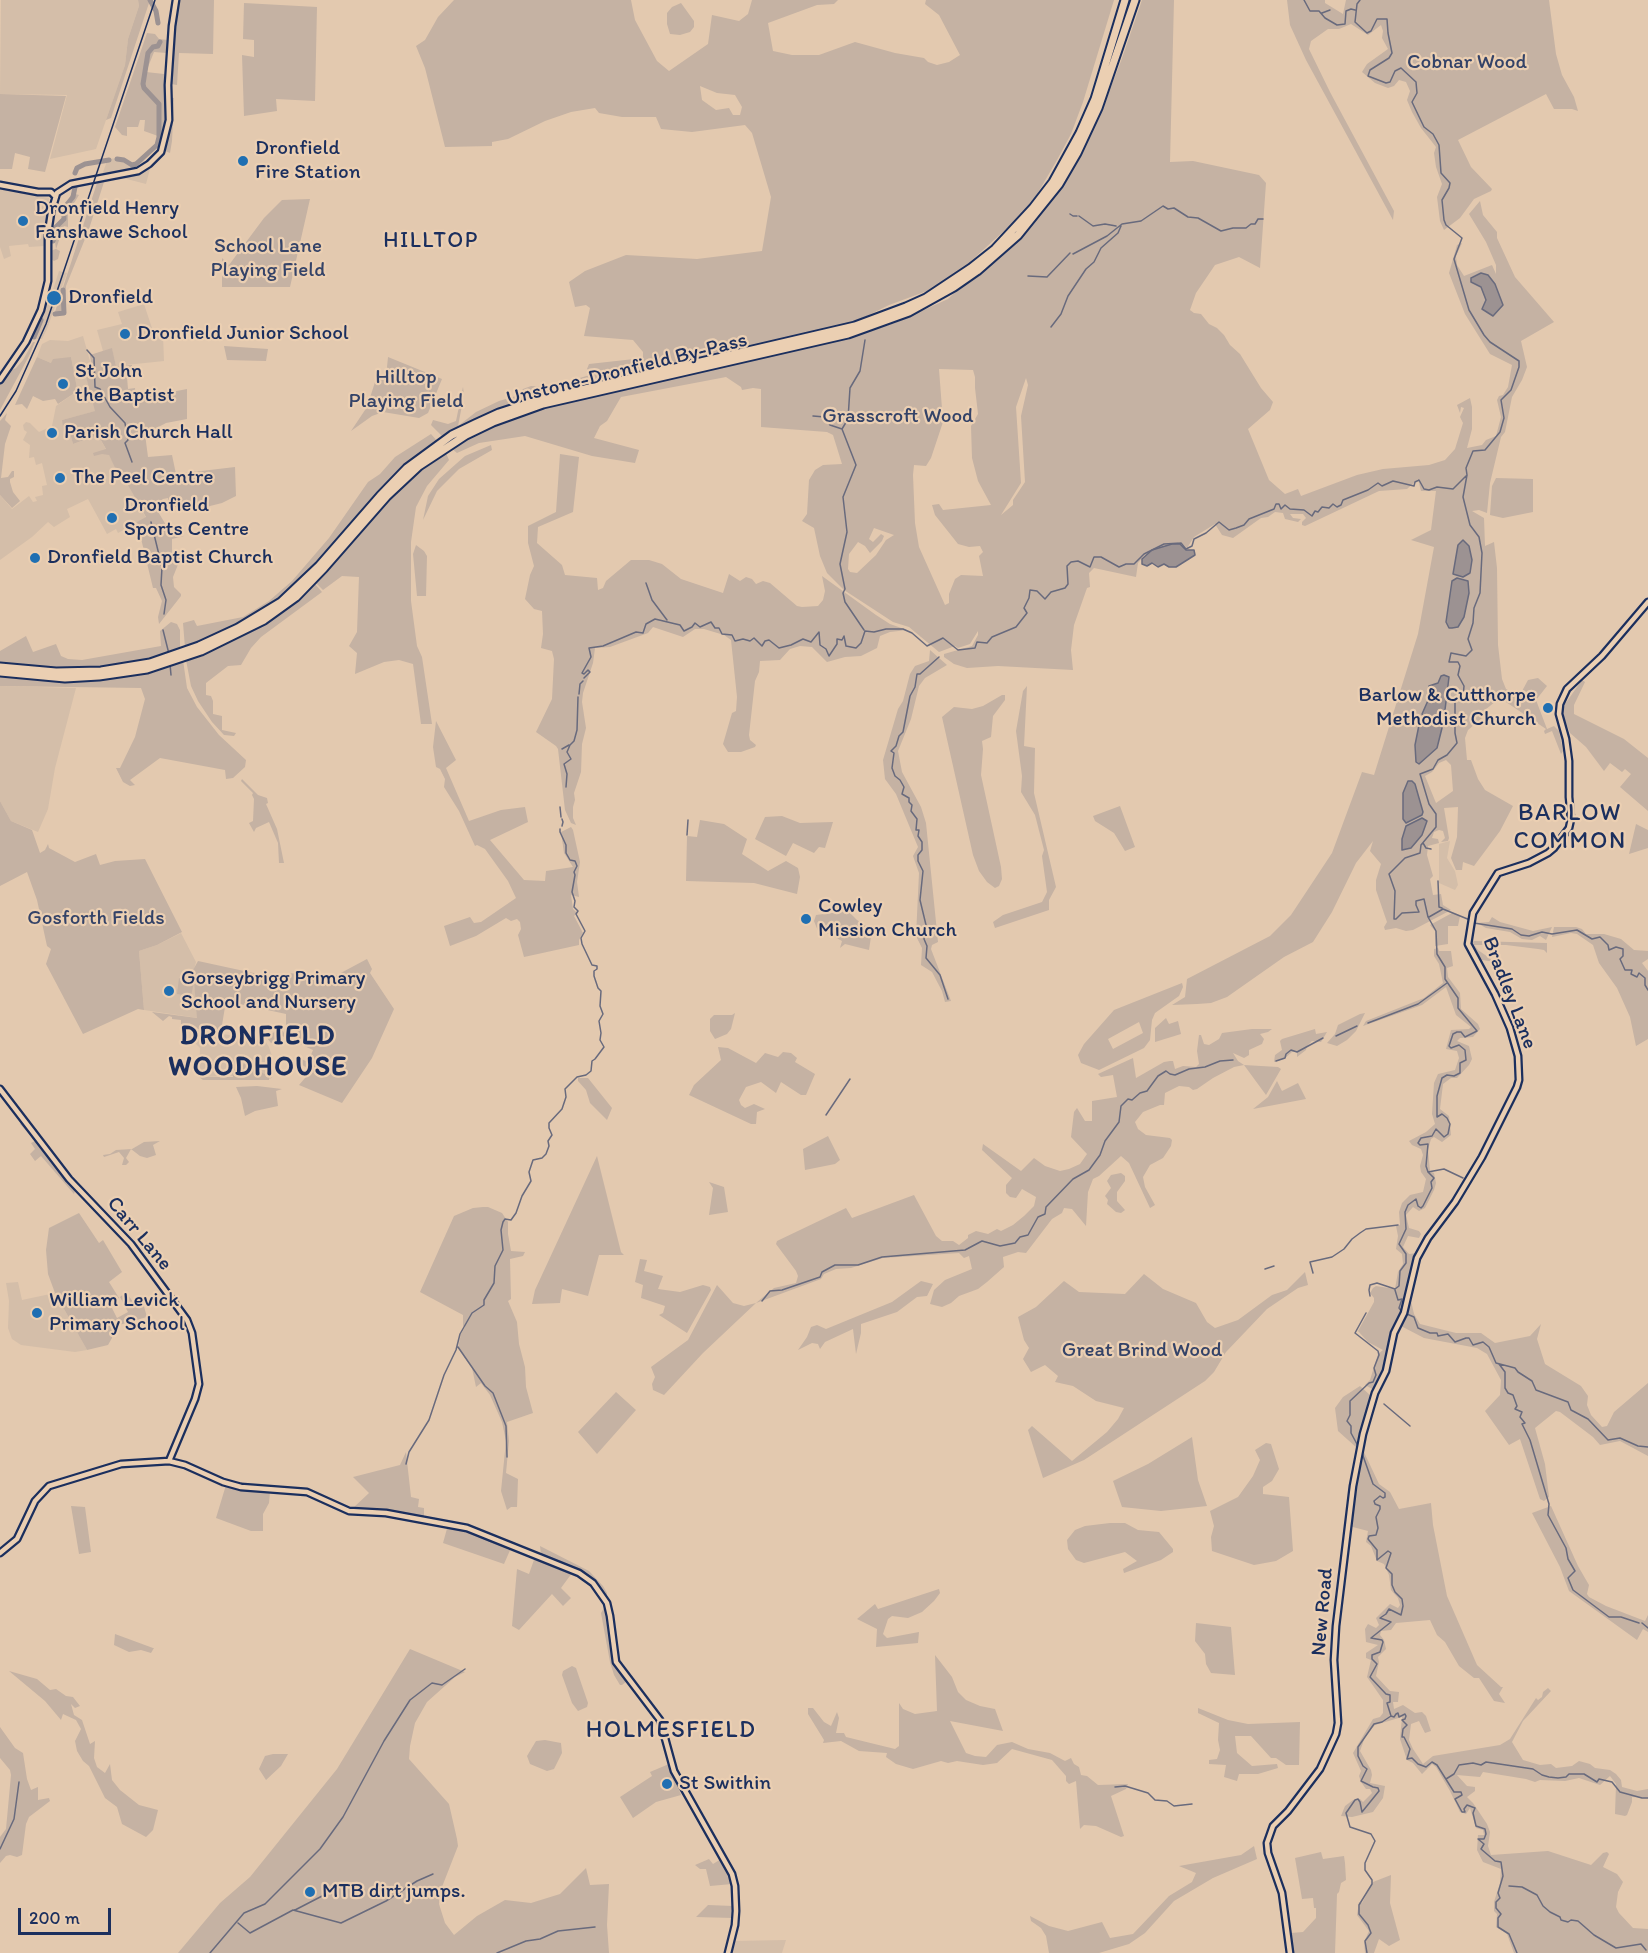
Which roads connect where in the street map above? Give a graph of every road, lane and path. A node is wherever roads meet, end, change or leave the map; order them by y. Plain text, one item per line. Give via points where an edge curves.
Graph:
1 (176, 0) edge
2 (1125, 0) edge
3 (1135, 0) edge
4 (0, 185) edge
5 (53, 194) junction
6 (0, 380) edge
7 (1648, 602) edge
8 (200, 649) junction
9 (0, 667) edge
10 (130, 669) junction
11 (0, 672) edge
12 (0, 1089) edge
13 (1375, 1393) joint
14 (169, 1461) junction
15 (0, 1553) edge
16 (728, 1953) edge
17 (1290, 1953) edge

1 - 5 main road via 168,85 169,120 161,152 138,171 71,184
2 - 8 highway, Unstone-Dronfield By-Pass via 1095,99 1053,182 1016,228 951,282 906,308 855,326 542,399 452,435 407,468 319,566 281,602
3 - 8 highway, Unstone-Dronfield By-Pass via 1098,108 1059,184 1018,235 954,287 909,312 848,334 543,404 493,422 419,466 296,597 264,620
4 - 5 main road
5 - 6 main road via 49,274 43,303 26,342
7 - 13 main road, Bradley Lane via 1602,657 1568,689 1560,704 1569,754 1569,828 1548,853 1502,871 1473,913 1468,944 1510,1028 1518,1056 1519,1080 1482,1157 1417,1258 1386,1371
8 - 10 highway, Unstone-Dronfield By-Pass via 166,664
9 - 10 highway, Unstone-Dronfield By-Pass via 70,672
10 - 11 highway, Unstone-Dronfield By-Pass via 65,678
12 - 14 main road, Carr Lane via 69,1179 131,1244 189,1324 199,1384
13 - 17 main road, New Road via 1360,1449 1336,1626 1336,1734 1320,1768 1273,1826 1267,1849 1282,1893
14 - 15 main road via 121,1464 49,1486 35,1501 17,1539
14 - 16 main road via 241,1487 308,1492 349,1511 462,1526 579,1573 593,1583 607,1603 616,1662 660,1720 674,1771 734,1880 736,1920

